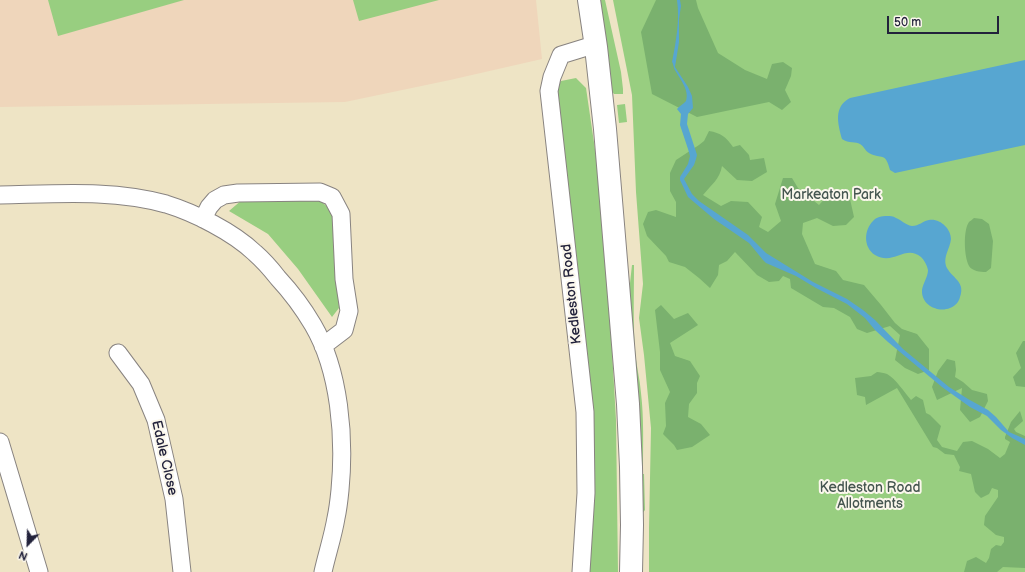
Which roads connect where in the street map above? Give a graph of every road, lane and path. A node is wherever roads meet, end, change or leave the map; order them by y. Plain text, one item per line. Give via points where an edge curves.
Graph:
1 (589, 0) edge
2 (596, 47) junction
3 (0, 195) edge
4 (203, 219) junction
5 (324, 346) junction
6 (118, 353) dead end
7 (0, 442) edge
8 (39, 572) edge
9 (182, 572) edge
10 (323, 572) edge
11 (581, 572) edge
12 (631, 572) edge

1 - 2 street
2 - 11 street, Kedleston Road via 587,47 561,55 549,90 585,412 586,493
2 - 12 street via 608,156 628,404 632,510
3 - 4 street via 89,193 119,196 166,204
4 - 5 street via 232,235 255,252 292,293
4 - 5 street via 215,200 224,195 320,192 332,197 341,214 344,279 349,312 344,330
5 - 10 street via 337,398 341,427 342,471 337,517
6 - 9 street, Edale Close via 141,384 156,420 174,499
7 - 8 street

